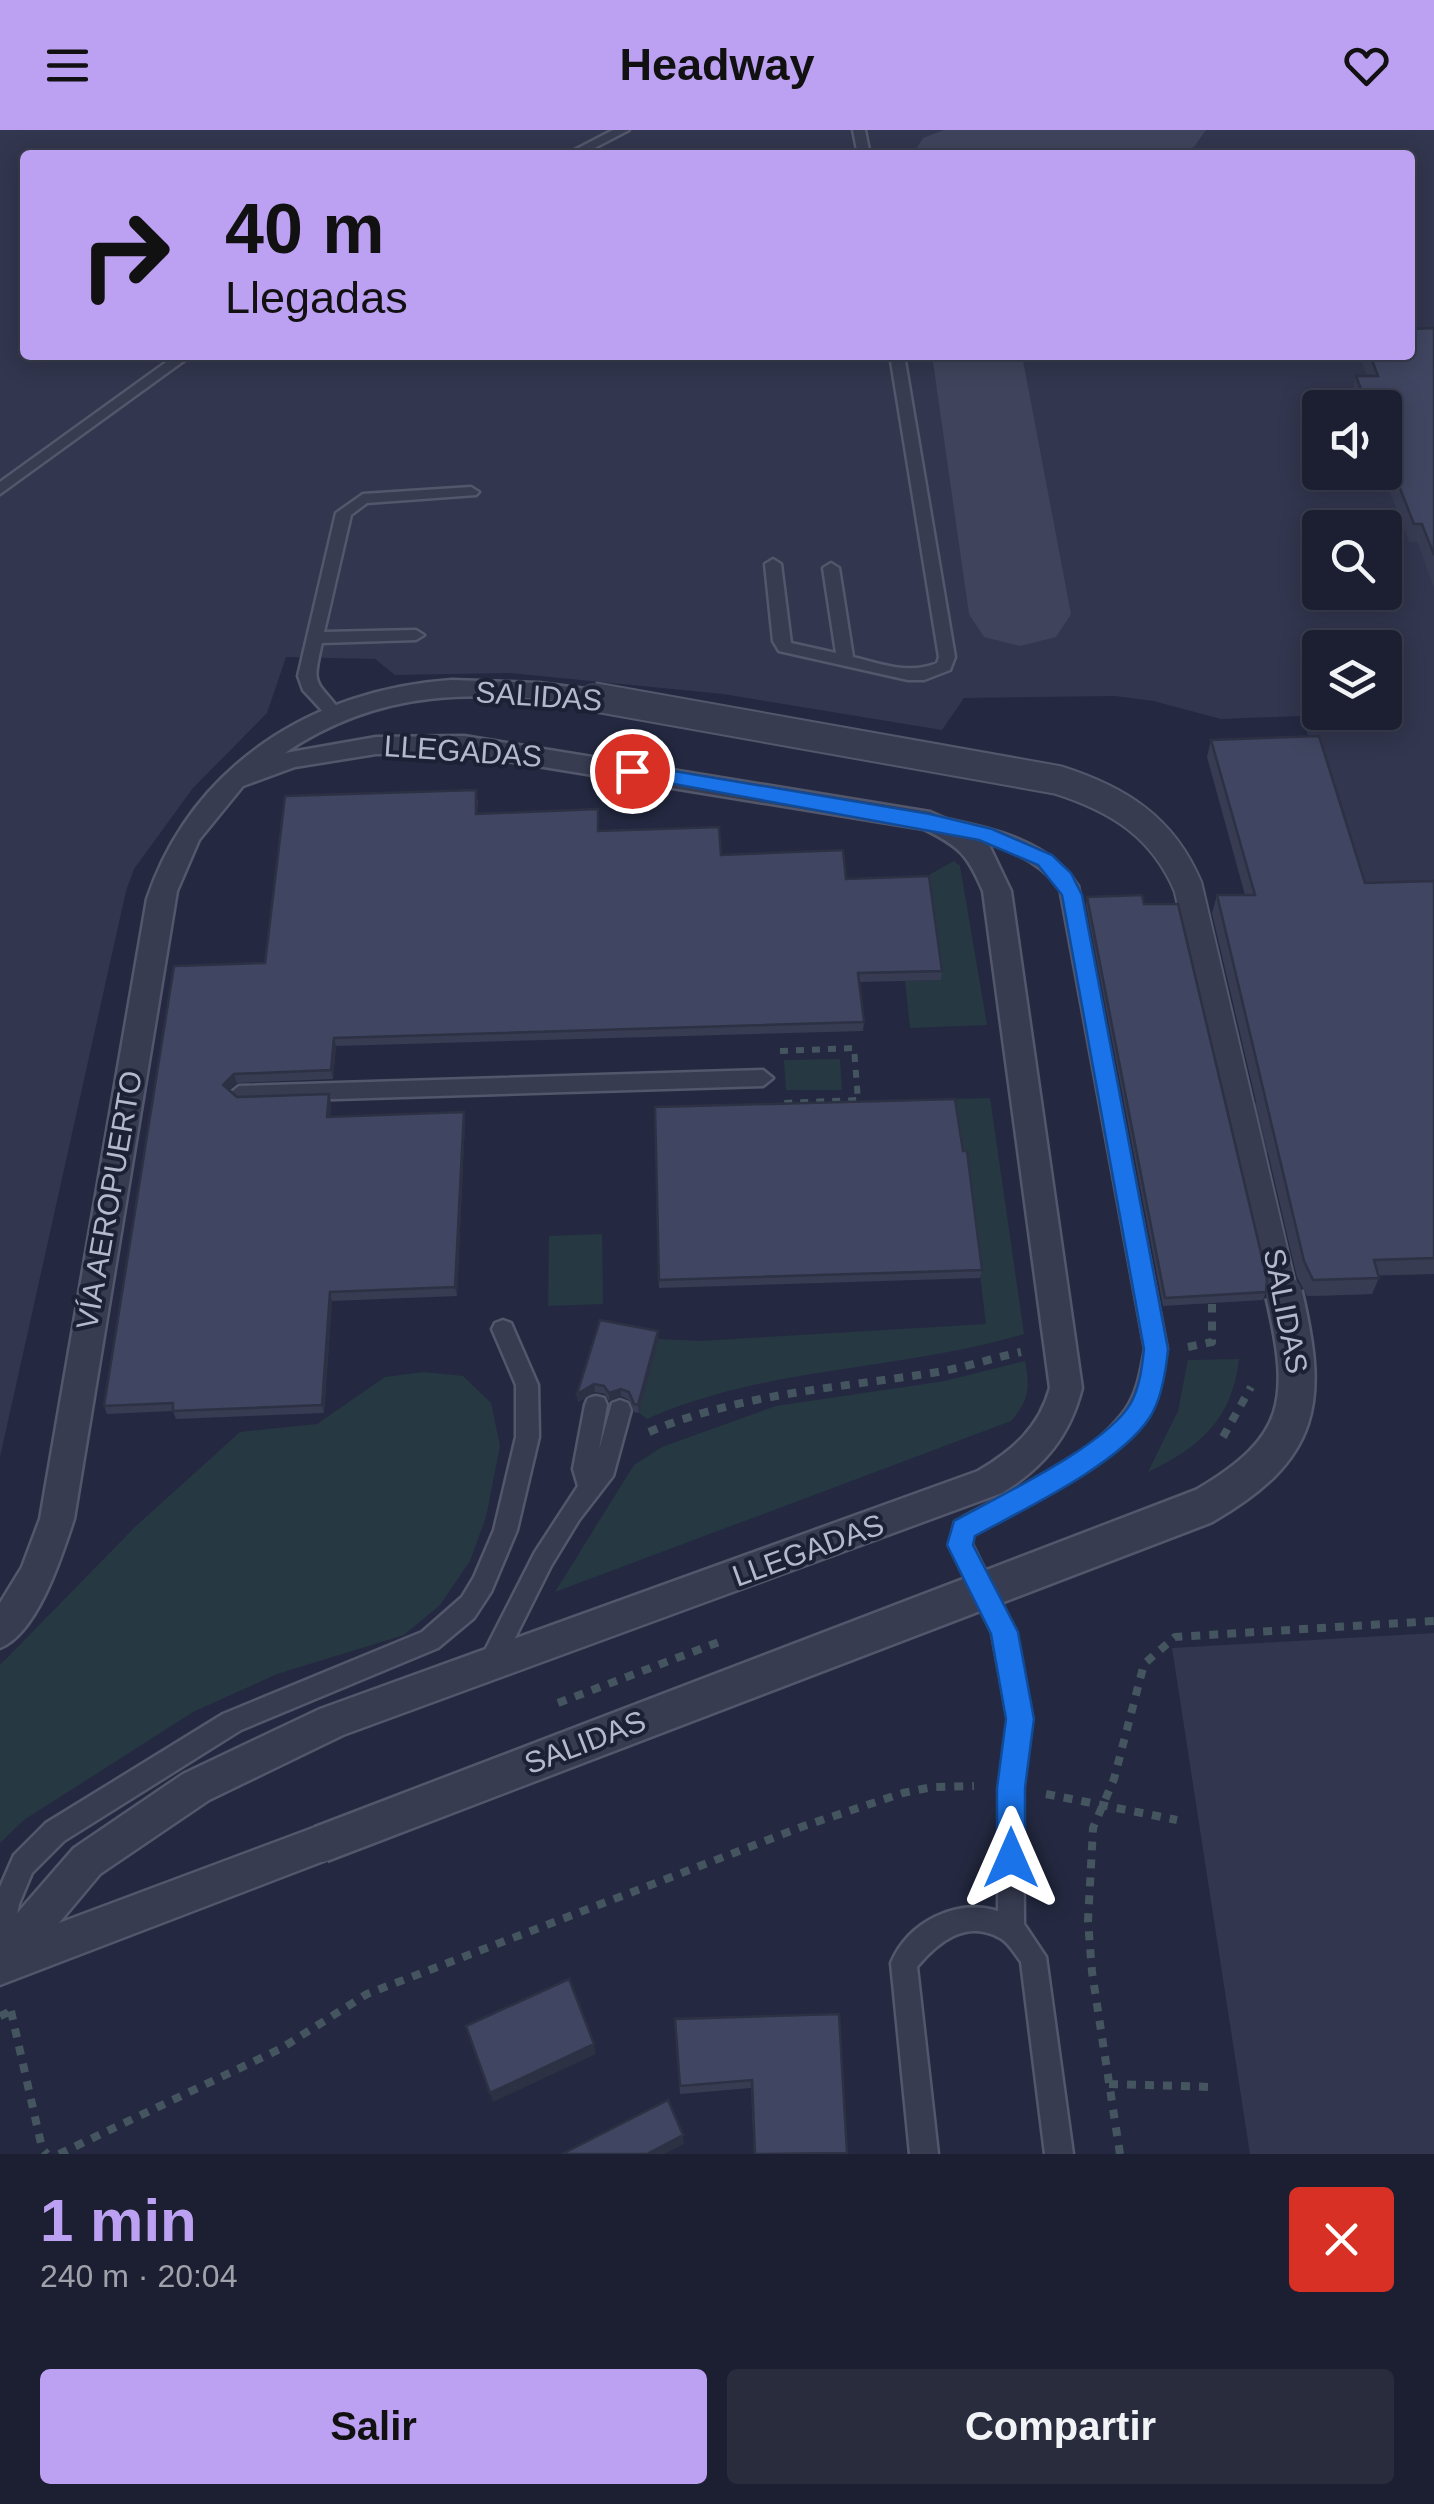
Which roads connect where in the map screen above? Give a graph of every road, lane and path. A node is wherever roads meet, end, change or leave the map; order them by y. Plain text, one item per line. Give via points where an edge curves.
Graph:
1 (623, 130) edge
2 (581, 150) edge
3 (178, 360) edge
4 (898, 360) edge
5 (0, 489) edge
6 (471, 492) dead end
7 (772, 564) dead end
8 (832, 568) dead end
9 (416, 635) dead end
10 (313, 638) junction
11 (846, 662) junction
12 (334, 713) junction
13 (236, 779) junction
14 (930, 821) junction
15 (763, 1078) dead end
16 (239, 1094) edge
17 (1212, 1304) edge
18 (503, 1329) dead end
19 (1060, 1349) junction
20 (1156, 1349) junction
21 (1255, 1376) dead end
22 (612, 1443) junction
23 (1217, 1445) dead end
24 (590, 1488) junction
25 (1434, 1621) edge
26 (0, 1632) edge
27 (737, 1635) dead end
28 (489, 1666) junction
29 (554, 1705) dead end
30 (1011, 1788) junction
31 (1103, 1803) junction
32 (1177, 1820) dead end
33 (1010, 1928) junction
34 (0, 1948) edge
35 (0, 1964) edge
36 (12, 2011) dead end
37 (1109, 2084) junction
38 (1212, 2086) dead end
39 (47, 2154) edge
40 (59, 2154) edge
41 (924, 2154) edge
42 (1059, 2154) edge
43 (1120, 2154) edge

1 - 2 lane
3 - 5 lane
4 - 11 lane via 947,657 944,666 924,675
6 - 10 lane via 364,499 344,513
7 - 11 lane via 780,642 794,652
8 - 11 lane
9 - 10 lane
10 - 12 lane via 306,676
12 - 13 street, SALIDAS via 289,736
12 - 35 street, SALIDAS, bridge via 373,699 432,691 593,697 1058,780 1118,802 1160,835 1188,887 1294,1338 1298,1405 1286,1436 1260,1467 1204,1506
13 - 14 street, LLEGADAS via 333,748 464,745
13 - 26 street, VÍA AEROPUERTO via 187,836 161,899 57,1519 34,1581
14 - 19 street, LLEGADAS via 972,845 994,881
14 - 20 lane, LLEGADAS via 1024,848 1069,886
15 - 16 lane
17 - 20 path via 1212,1342
18 - 34 lane via 528,1387 523,1477 472,1602 430,1640 232,1722 55,1832 23,1864 6,1903
19 - 22 path via 1027,1350 941,1372 774,1392
19 - 28 street, LLEGADAS via 1066,1388 1052,1428 1021,1463 990,1482
20 - 30 lane, LLEGADAS via 1140,1410 1120,1432 963,1529 960,1545 1004,1632 1011,1667 1020,1719
21 - 23 path, bridge
22 - 24 lane via 606,1468
22 - 24 lane via 608,1408 584,1469
24 - 28 lane via 530,1582
25 - 31 path via 1175,1637 1144,1664
27 - 29 path, bridge
28 - 35 street, LLEGADAS via 333,1721 196,1786 87,1861
30 - 31 path
30 - 33 lane, LLEGADAS
30 - 40 path via 932,1787 804,1826 367,1994 280,2049
31 - 32 path
31 - 37 path via 1092,1828 1088,1921
33 - 41 lane via 959,1920 928,1934 904,1963
33 - 42 lane via 1033,1957
36 - 39 path
37 - 38 path
37 - 43 path

